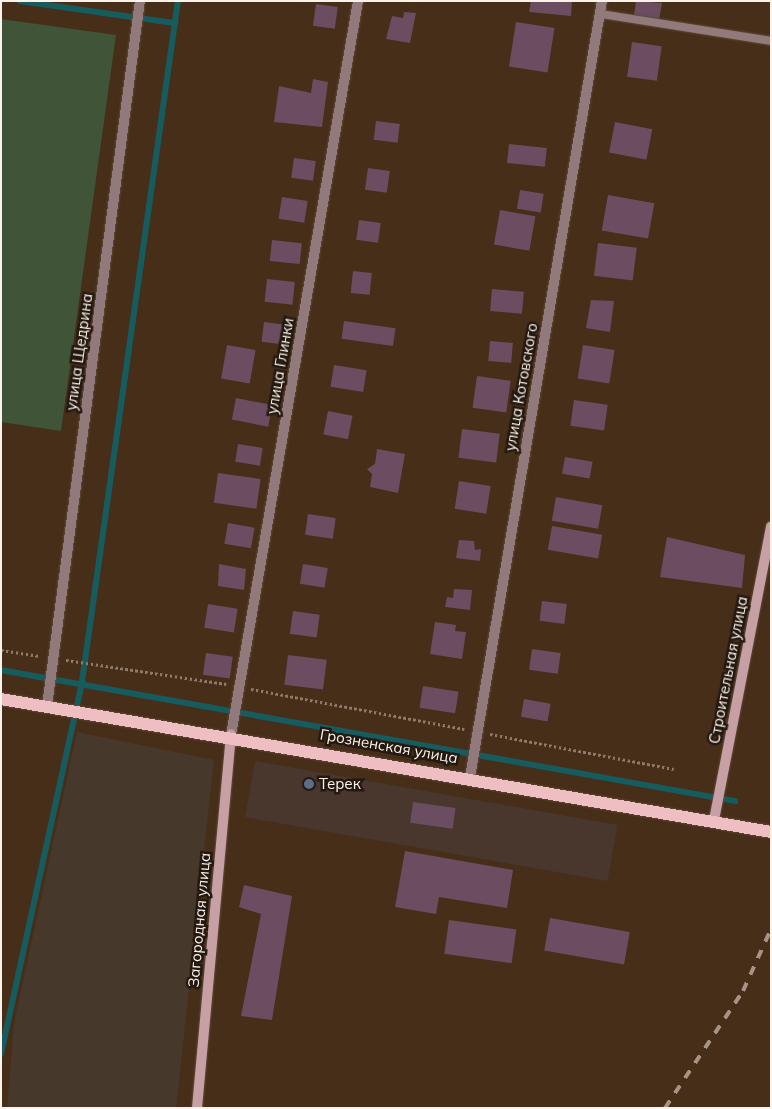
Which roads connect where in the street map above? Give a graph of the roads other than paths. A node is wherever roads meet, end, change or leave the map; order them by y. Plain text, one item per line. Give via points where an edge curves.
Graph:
1 (140, 1) edge
2 (358, 1) edge
3 (602, 1) edge
4 (600, 14) junction
5 (771, 41) edge
6 (771, 526) edge
7 (1, 699) edge
8 (47, 706) junction
9 (231, 735) junction
10 (470, 777) junction
11 (714, 820) junction
12 (771, 832) edge
13 (197, 1108) edge

1 - 8 street, улица Щедрина
2 - 9 street, улица Глинки
3 - 4 street, улица Котовского
4 - 5 lane
4 - 10 street, улица Котовского
6 - 11 main road, Строительная улица
7 - 8 main road, Грозненская улица
8 - 9 main road, Грозненская улица
9 - 10 main road, Грозненская улица
9 - 13 main road, Загородная улица
10 - 11 main road, Грозненская улица
11 - 12 main road, Грозненская улица

